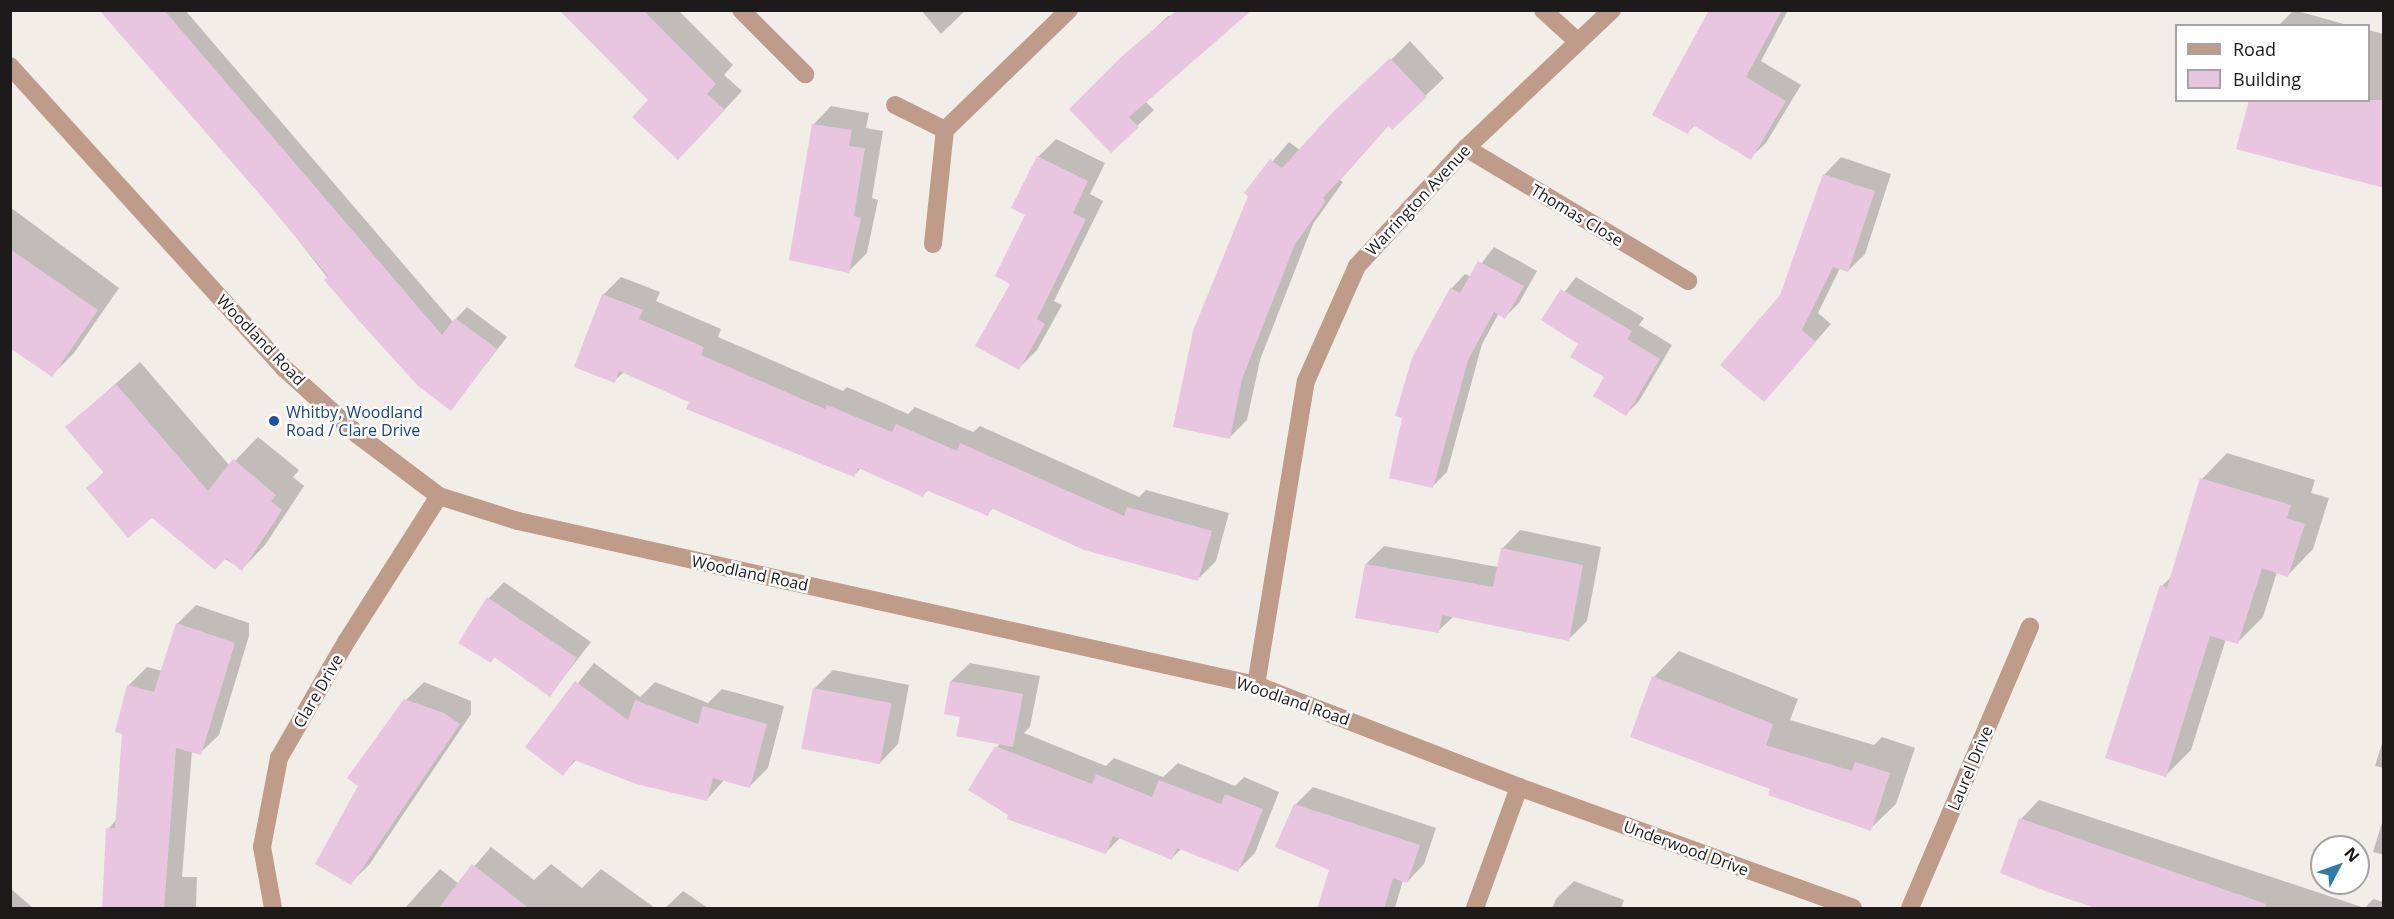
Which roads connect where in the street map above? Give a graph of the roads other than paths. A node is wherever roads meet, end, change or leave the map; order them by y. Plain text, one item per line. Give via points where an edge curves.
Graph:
1 (741, 10) edge
2 (1069, 10) edge
3 (1543, 10) edge
4 (1612, 10) edge
5 (1578, 42) junction
6 (10, 66) edge
7 (805, 74) dead end
8 (895, 105) dead end
9 (945, 130) junction
10 (1466, 148) junction
11 (933, 244) dead end
12 (1688, 281) dead end
13 (439, 496) junction
14 (2030, 627) dead end
15 (1256, 685) junction
16 (1519, 787) junction
17 (273, 909) edge
18 (1475, 909) edge
19 (1853, 909) edge
20 (1910, 909) edge

1 - 7 street
2 - 9 street
3 - 5 street
4 - 5 street, Warrington Avenue
5 - 10 street, Warrington Avenue
6 - 13 street, Woodland Road via 285,369 358,435
8 - 9 street
9 - 11 street
10 - 12 street, Thomas Close
10 - 15 street, Warrington Avenue via 1357,266 1306,381
13 - 15 street, Woodland Road via 518,521
13 - 17 street, Clare Drive via 346,642 279,758 262,847
14 - 20 street, Laurel Drive
15 - 16 street, Woodland Road
16 - 18 street
16 - 19 street, Underwood Drive

